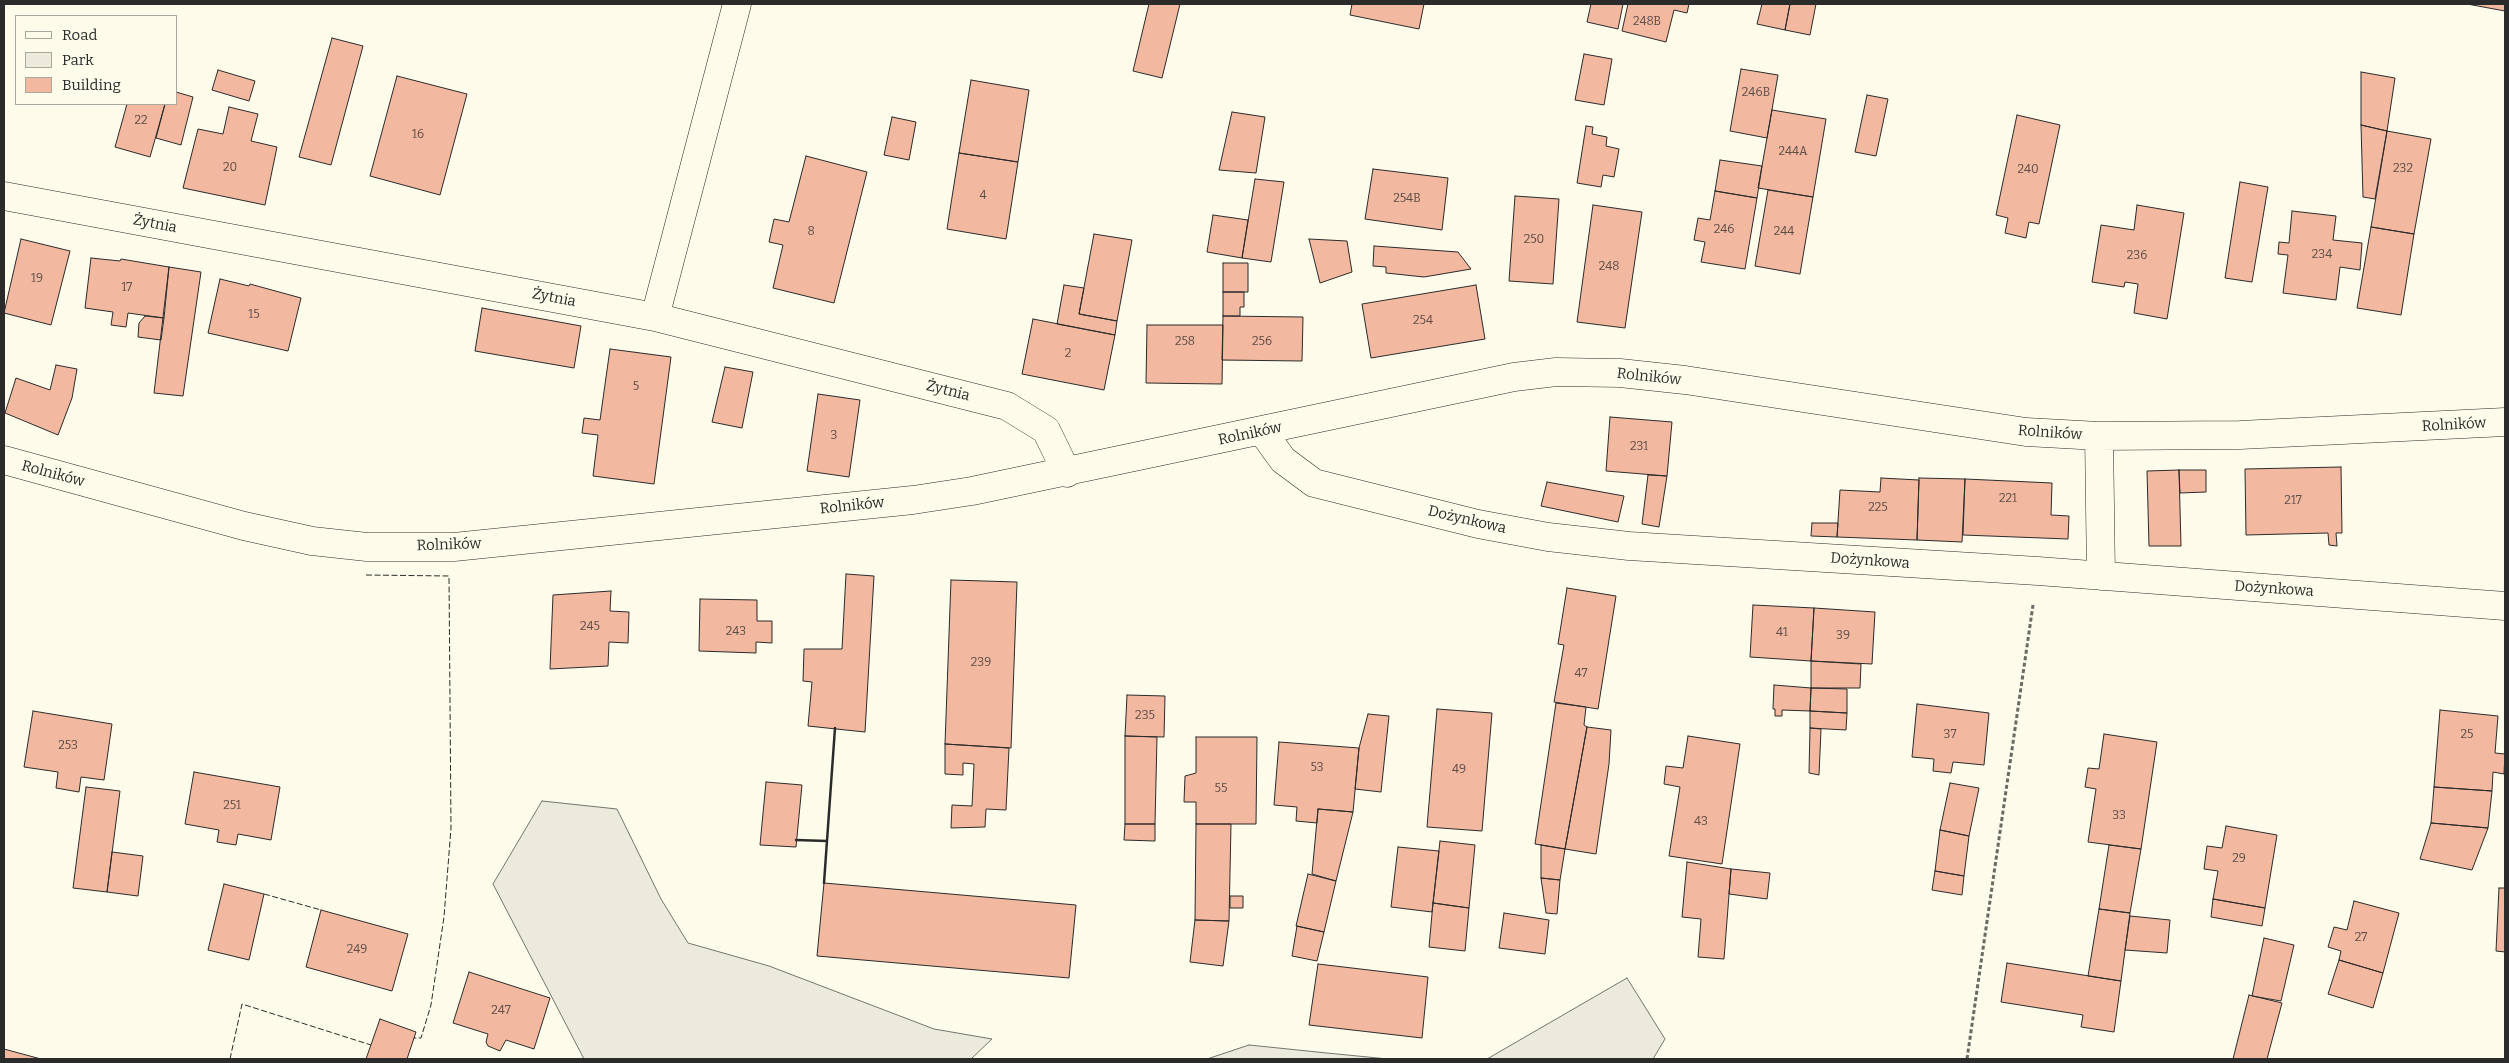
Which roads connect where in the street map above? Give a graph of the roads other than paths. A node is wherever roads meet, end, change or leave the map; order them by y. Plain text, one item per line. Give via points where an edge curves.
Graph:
1 (737, 4) edge
2 (4, 196) edge
3 (655, 317) junction
4 (2505, 422) edge
5 (1262, 431) junction
6 (2099, 436) junction
7 (4, 460) edge
8 (1067, 473) junction
9 (2101, 576) junction
10 (2505, 606) edge

1 - 3 street
2 - 3 street, Żytnia
3 - 8 street, Żytnia via 1008,406 1046,430
4 - 6 street, Rolników via 2240,435
5 - 6 street, Rolników via 1514,377 1588,371 1685,380 2026,432
5 - 8 street, Rolników
5 - 9 street, Dożynkowa via 1283,460 1314,483 1478,524 1548,537 1630,546
6 - 9 street
7 - 8 street, Rolników via 244,526 312,540 376,547 454,547 913,500
9 - 10 street, Dożynkowa

